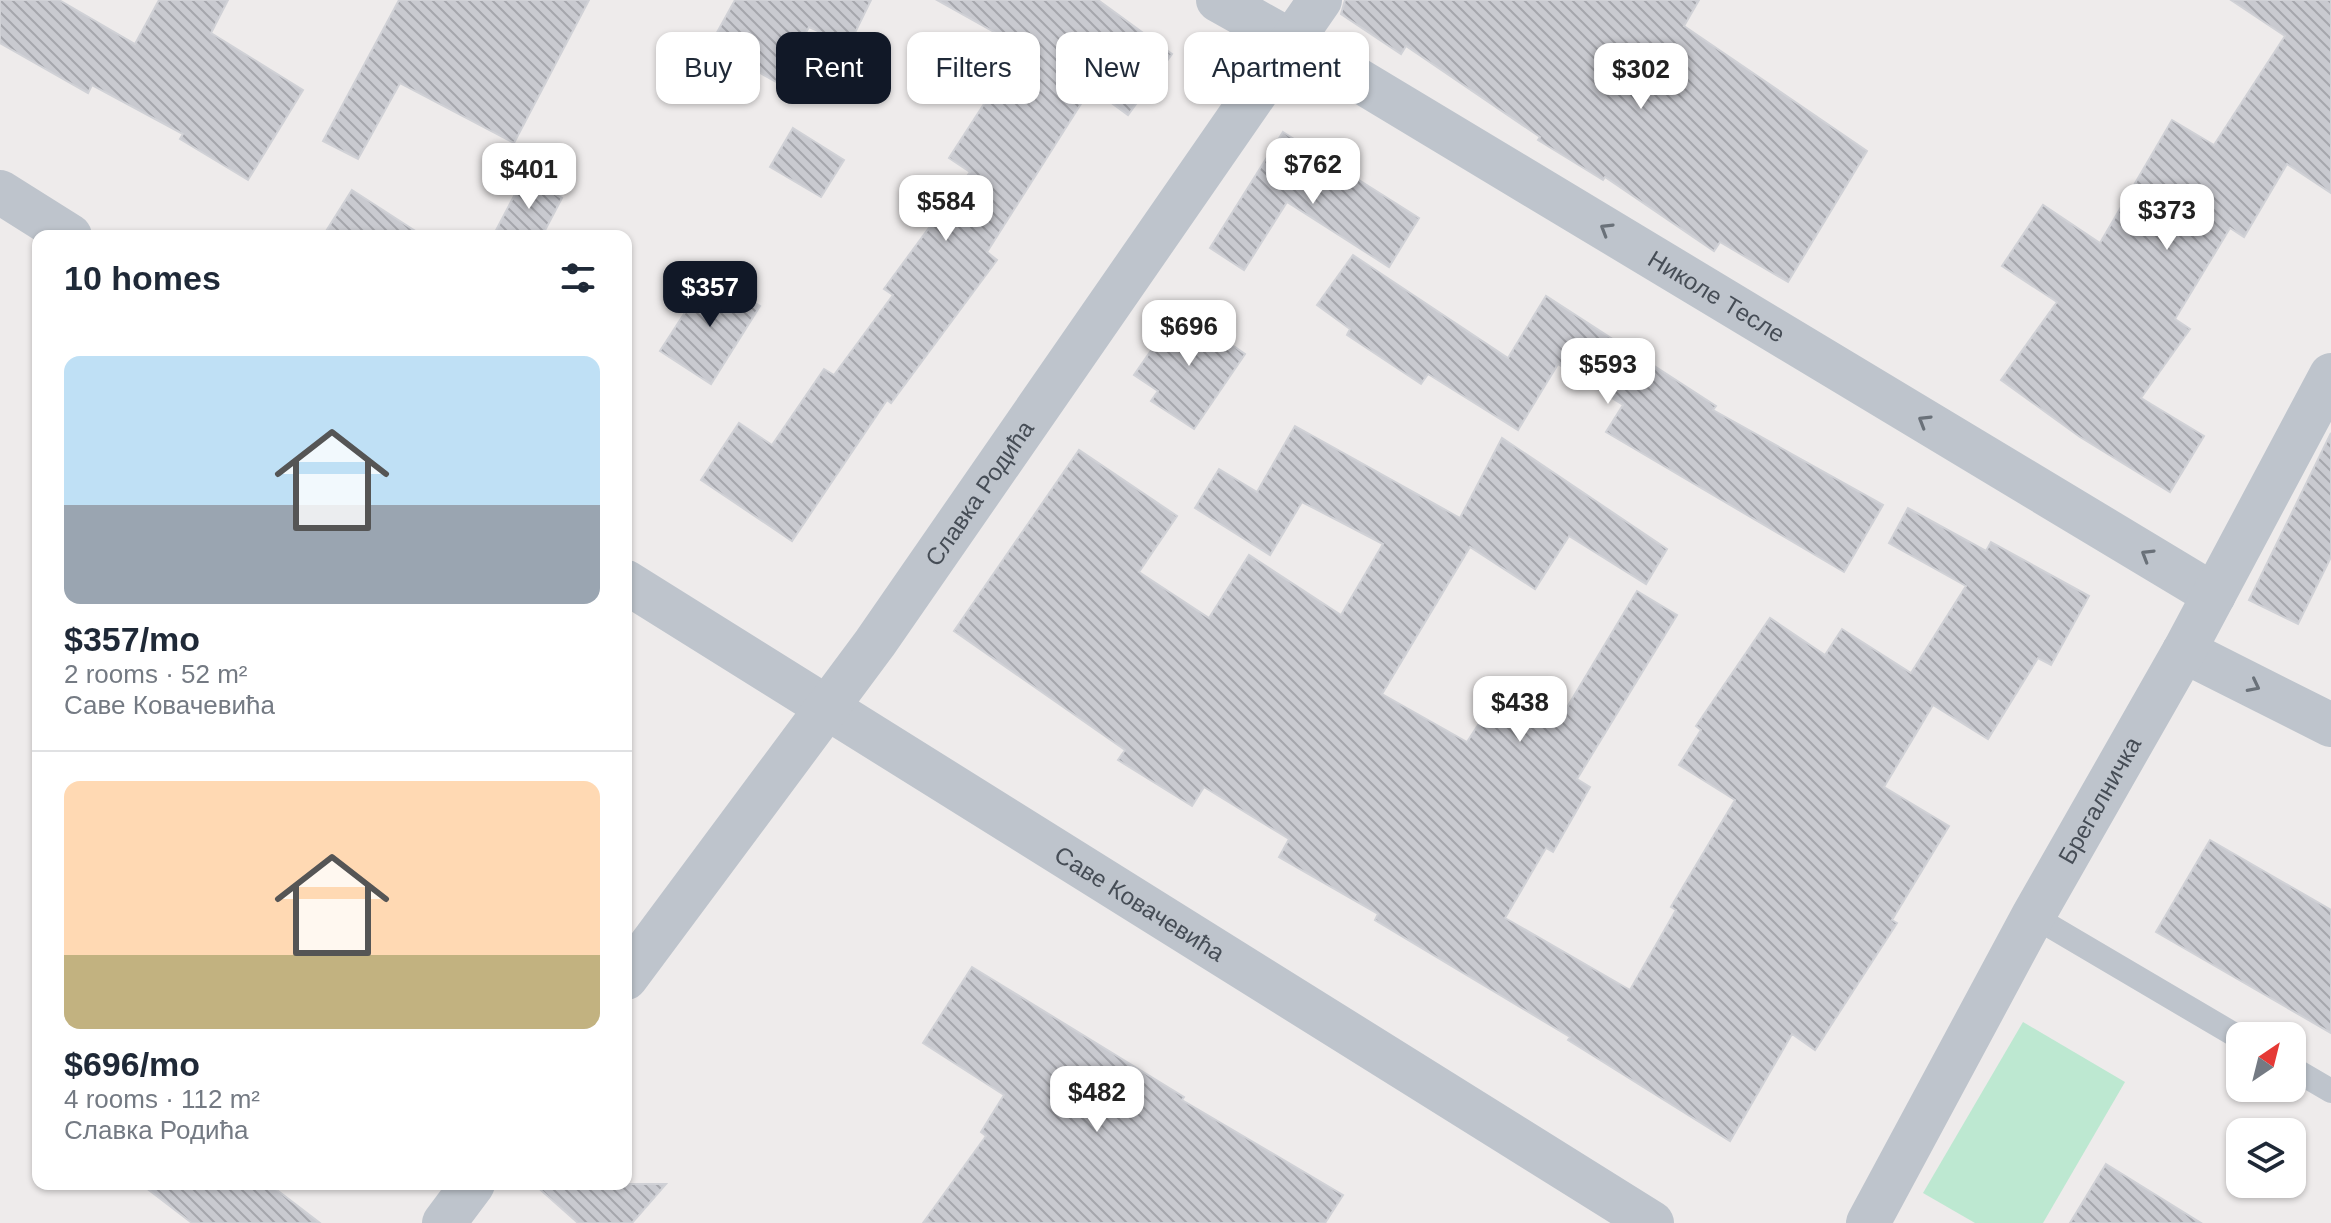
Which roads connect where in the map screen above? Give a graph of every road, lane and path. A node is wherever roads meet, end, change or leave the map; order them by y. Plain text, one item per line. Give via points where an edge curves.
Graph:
1 (1218, 0) edge
2 (1320, 0) edge
3 (1277, 32) edge
4 (1298, 32) edge
5 (1369, 86) edge
6 (1248, 104) edge
7 (0, 192) edge
8 (60, 230) edge
9 (2331, 375) edge
10 (632, 586) edge
11 (2214, 595) junction
12 (2184, 651) junction
13 (825, 707) junction
14 (2331, 725) edge
15 (2033, 916) junction
16 (632, 970) edge
17 (2226, 1030) edge
18 (2306, 1076) edge
19 (2331, 1091) edge
20 (469, 1190) edge
21 (444, 1223) edge
22 (1652, 1223) edge
23 (1868, 1223) edge

1 - 3 street, Николе Тесле
2 - 4 street, Славка Родића
11 -> 5 street, Николе Тесле
6 - 13 street, Славка Родића via 875,643
7 - 8 street
9 - 11 street, Брегалничка
10 - 13 street, Саве Ковачевића
11 - 12 street, Брегалничка
12 -> 14 street
12 - 15 street, Брегалничка
13 - 16 street, Славка Родића
13 - 22 street, Саве Ковачевића
15 - 17 lane
15 - 23 street, Брегалничка
18 - 19 lane
20 - 21 street

